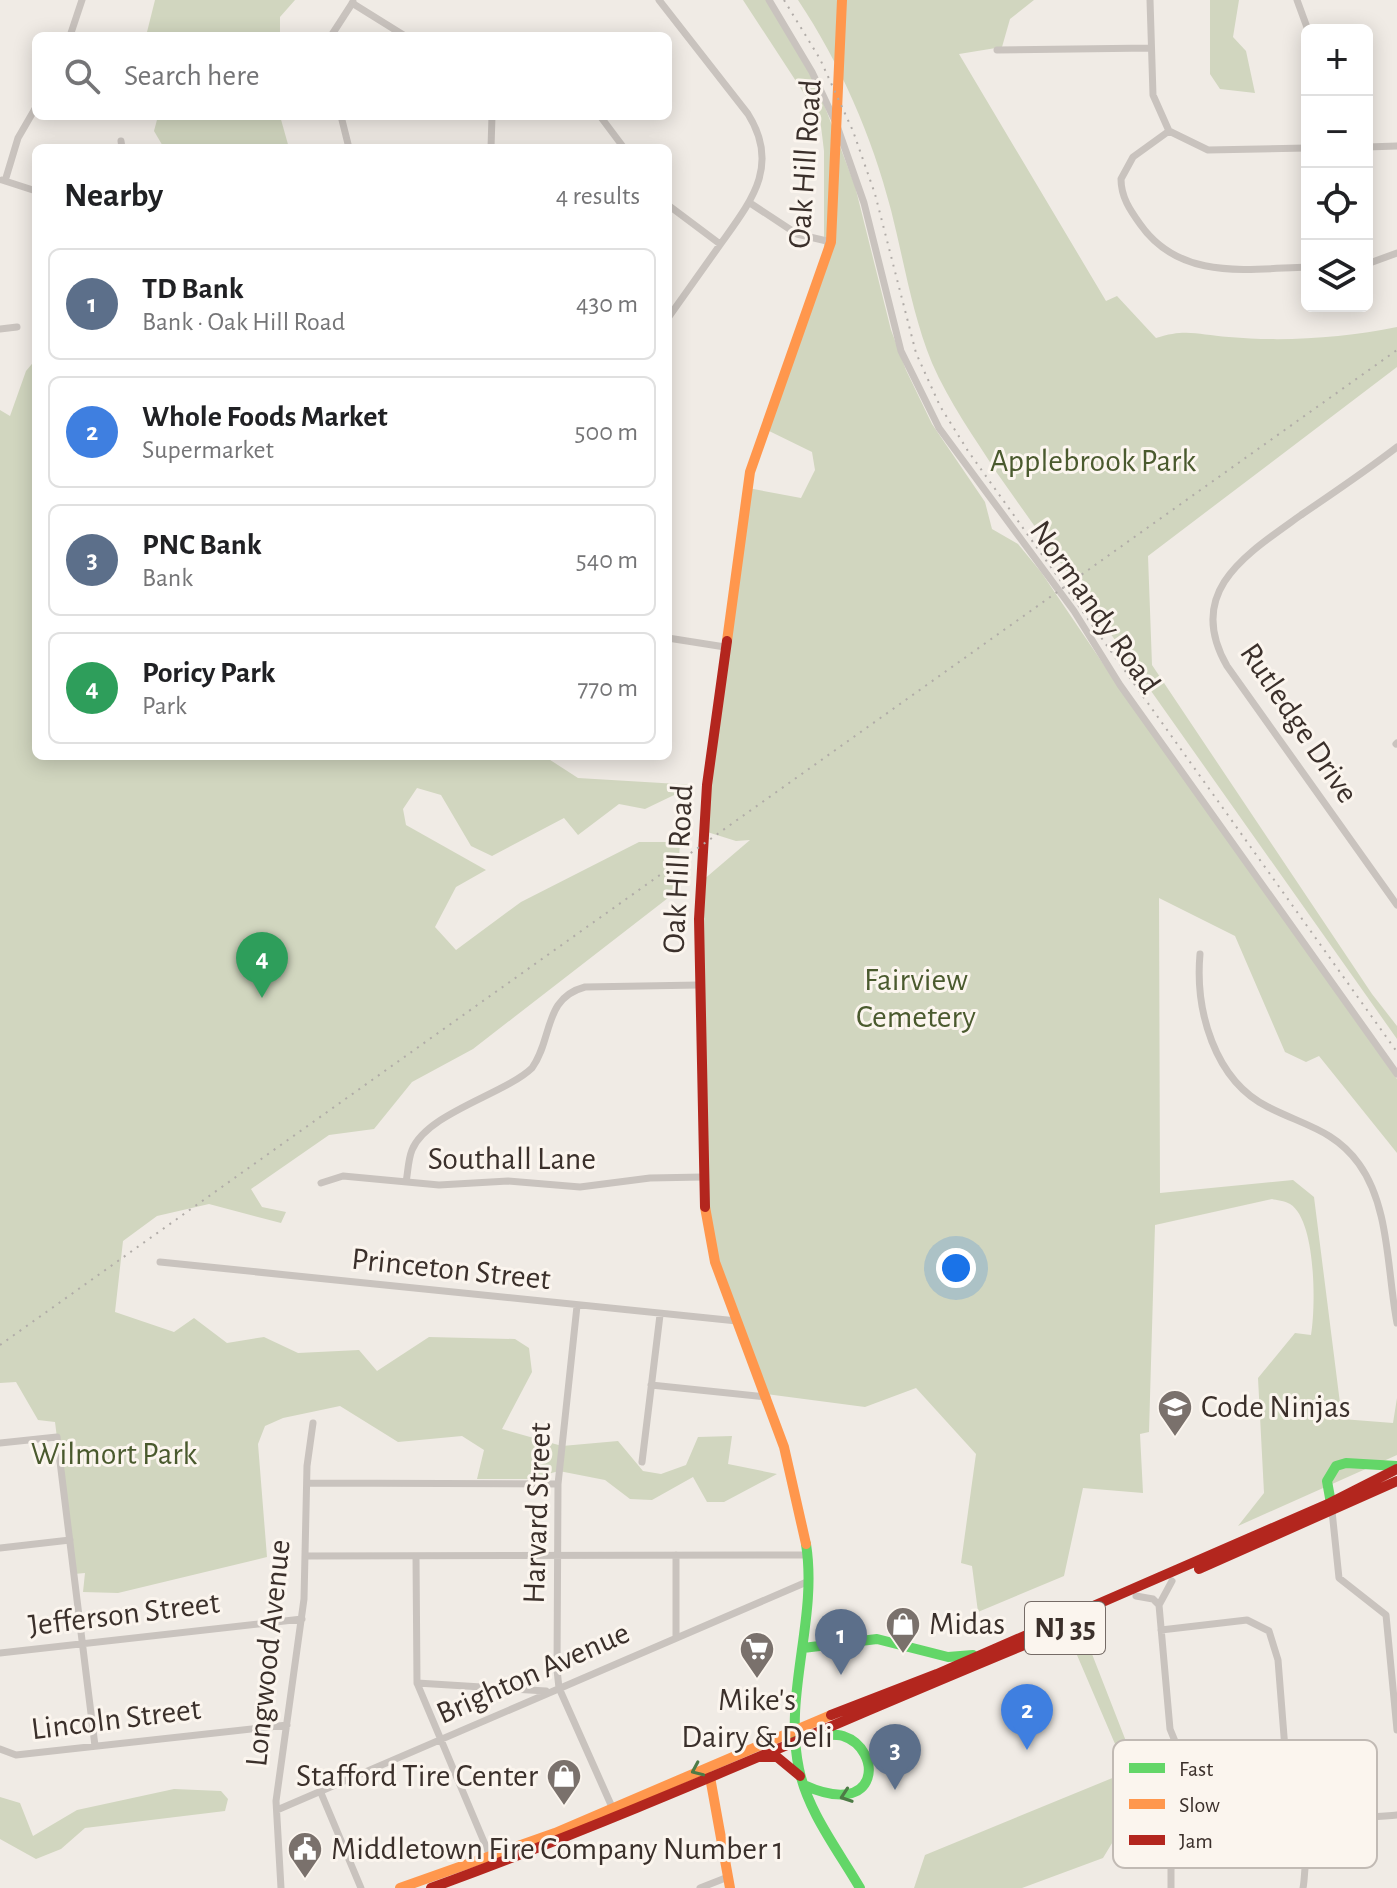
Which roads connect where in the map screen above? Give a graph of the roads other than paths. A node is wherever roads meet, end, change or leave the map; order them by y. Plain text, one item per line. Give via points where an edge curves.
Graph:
1 (82, 0) edge
2 (659, 0) edge
3 (769, 0) edge
4 (842, 0) edge
5 (1150, 0) edge
6 (1297, 0) edge
7 (353, 2) edge
8 (1306, 24) edge
9 (71, 32) edge
10 (334, 32) edge
11 (399, 32) edge
12 (1151, 48) junction
13 (997, 50) dead end
14 (32, 114) edge
15 (342, 120) edge
16 (492, 120) edge
17 (603, 120) edge
18 (836, 123) junction
19 (1169, 131) junction
20 (348, 144) edge
21 (491, 144) edge
22 (621, 144) edge
23 (1397, 146) edge
24 (1373, 147) edge
25 (1301, 148) edge
26 (2, 180) edge
27 (32, 190) edge
28 (750, 203) junction
29 (672, 208) edge
30 (831, 242) junction
31 (720, 244) junction
32 (1397, 253) edge
33 (1373, 262) edge
34 (1301, 267) edge
35 (672, 312) edge
36 (17, 327) dead end
37 (0, 329) edge
38 (1397, 447) edge
39 (672, 639) edge
40 (725, 647) junction
41 (1397, 905) edge
42 (1200, 954) dead end
43 (699, 985) junction
44 (1397, 1074) edge
45 (703, 1177) junction
46 (406, 1182) junction
47 (321, 1183) dead end
48 (160, 1262) dead end
49 (577, 1306) junction
50 (660, 1315) junction
51 (737, 1321) junction
52 (1397, 1323) edge
53 (651, 1385) junction
54 (767, 1397) junction
55 (313, 1423) dead end
56 (0, 1443) edge
57 (642, 1462) dead end
58 (1397, 1468) edge
59 (1397, 1481) edge
60 (307, 1483) junction
61 (558, 1484) junction
62 (1331, 1507) junction
63 (70, 1540) junction
64 (0, 1548) edge
65 (557, 1555) junction
66 (676, 1555) junction
67 (808, 1555) junction
68 (305, 1556) junction
69 (416, 1556) junction
70 (809, 1581) junction
71 (1172, 1581) junction
72 (1136, 1596) junction
73 (1159, 1605) junction
74 (1397, 1613) edge
75 (1386, 1615) junction
76 (302, 1619) junction
77 (1161, 1630) junction
78 (676, 1637) junction
79 (82, 1643) junction
80 (803, 1648) junction
81 (996, 1649) junction
82 (0, 1653) edge
83 (417, 1683) junction
84 (559, 1688) junction
85 (549, 1692) junction
86 (287, 1725) junction
87 (1397, 1730) edge
88 (795, 1734) junction
89 (1174, 1740) edge
90 (1285, 1740) edge
91 (439, 1741) junction
92 (95, 1746) junction
93 (0, 1749) edge
94 (756, 1757) junction
95 (710, 1777) junction
96 (802, 1780) junction
97 (321, 1793) junction
98 (612, 1807) junction
99 (277, 1810) junction
100 (1397, 1815) edge
101 (1377, 1817) edge
102 (490, 1856) junction
103 (1171, 1868) edge
104 (1306, 1868) edge
105 (729, 1883) edge
106 (281, 1888) edge
107 (361, 1888) edge
108 (400, 1888) edge
109 (431, 1888) edge
110 (700, 1888) edge
111 (860, 1888) edge
112 (1171, 1888) edge
113 (1303, 1888) edge

1 - 9 street
2 - 28 street via 758,132 762,163
3 - 18 street, Normandy Road
4 - 18 main road, Oak Hill Road
5 - 12 street
6 - 8 street
7 - 10 street
7 - 11 street
12 - 13 street
12 - 19 street via 1153,95
14 - 26 street
15 - 20 street
16 - 21 street
17 - 22 street
18 - 30 main road, Oak Hill Road
18 - 44 street, Normandy Road via 864,203 896,338 939,428 1074,611 1120,685
19 - 25 street via 1208,150
19 - 34 street via 1133,157 1121,179 1127,205 1155,243 1197,266
23 - 24 street
26 - 27 street
28 - 30 street via 797,234
28 - 31 street
29 - 31 street
30 - 40 main road, Oak Hill Road via 750,472
31 - 35 street
32 - 33 street
36 - 37 street
38 - 41 street, Rutledge Drive via 1238,561 1218,593 1213,615 1216,643 1227,666
39 - 40 street
40 - 43 main road, Oak Hill Road via 705,815
42 - 52 street via 1199,986 1207,1026 1226,1070 1266,1107 1332,1136 1372,1183
43 - 45 main road, Oak Hill Road
43 - 46 street via 585,987 565,996 553,1010 532,1068 421,1137 412,1151
45 - 46 street, Southall Lane via 580,1187
45 - 51 main road, Oak Hill Road via 710,1244
46 - 47 street, Southall Lane via 343,1176
48 - 49 street, Princeton Street
49 - 50 street, Princeton Street
49 - 61 street, Harvard Street
50 - 51 street, Princeton Street
50 - 53 street
51 - 54 main road, Oak Hill Road
53 - 54 street
53 - 57 street
54 - 67 main road, Oak Hill Road via 790,1465
55 - 60 street, Longwood Avenue
56 - 63 street via 57,1437
58 - 62 main road, NJ 35
58 - 62 main road via 1336,1466 1327,1481
59 - 62 main road, NJ 35
60 - 61 street
60 - 68 street, Longwood Avenue
61 - 65 street, Harvard Street
62 - 71 main road, NJ 35
62 - 75 street via 1339,1578
62 - 81 main road, NJ 35
63 - 64 street
63 - 79 street
65 - 66 street
65 - 69 street
65 - 84 street, Harvard Street
66 - 67 street
66 - 78 street
67 - 70 main road, Oak Hill Road
68 - 69 street
68 - 76 street, Longwood Avenue
69 - 83 street
70 - 78 street, Brighton Avenue
70 - 80 main road, Oak Hill Road
71 - 72 main road, NJ 35
71 - 73 street
72 - 73 street
72 - 88 main road, NJ 35 via 962,1673
73 - 77 street
74 - 75 street
75 - 87 street
76 - 79 street, Jefferson Street
76 - 86 street, Longwood Avenue
77 - 89 street
77 - 90 street via 1247,1620 1269,1631 1278,1660
78 - 84 street, Brighton Avenue
79 - 82 street, Jefferson Street
79 - 92 street
80 - 81 main road via 862,1638 948,1657
80 - 88 main road, Oak Hill Road
81 - 88 main road, NJ 35
83 - 85 street
83 - 91 street
84 - 85 street, Brighton Avenue
84 - 98 street, Harvard Street
85 - 91 street, Brighton Avenue
86 - 92 street, Lincoln Street
86 - 99 street, Longwood Avenue
88 - 94 main road, NJ 35
88 - 96 main road
88 -> 96 main road via 843,1734 861,1746 868,1761 866,1781 849,1798 829,1800
88 -> 98 main road, NJ 35
91 - 97 street, Brighton Avenue
91 - 102 street
92 - 93 street, Lincoln Street via 16,1755
94 - 95 main road, NJ 35
94 - 96 main road via 777,1757
95 - 105 main road
95 - 109 main road, NJ 35 via 554,1844
96 - 111 main road
97 - 99 street, Brighton Avenue
97 - 107 street
98 - 102 main road, NJ 35
99 - 106 street, Longwood Avenue
100 - 101 street
102 - 108 main road, NJ 35
103 - 112 street
104 - 113 street
105 - 110 street

